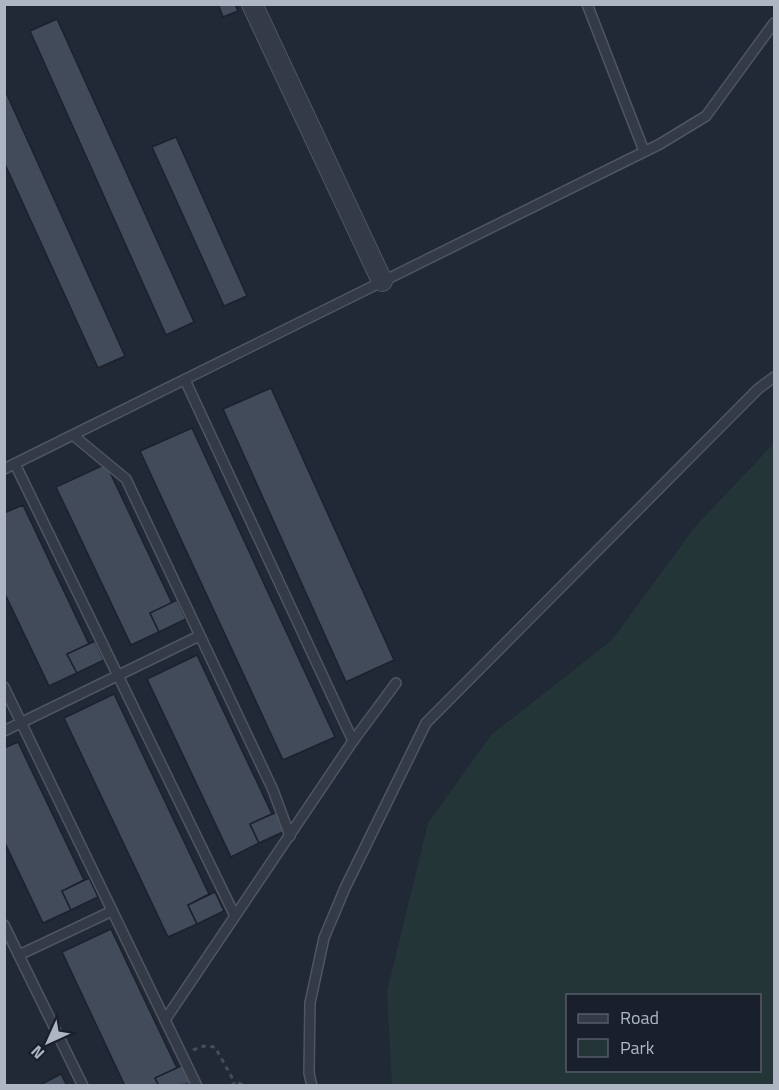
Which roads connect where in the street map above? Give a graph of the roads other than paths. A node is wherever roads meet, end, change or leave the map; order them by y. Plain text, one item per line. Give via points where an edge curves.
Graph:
1 (252, 4) edge
2 (587, 4) edge
3 (774, 23) edge
4 (644, 152) junction
5 (382, 281) junction
6 (774, 377) edge
7 (184, 380) junction
8 (74, 436) junction
9 (15, 464) junction
10 (4, 469) edge
11 (199, 636) junction
12 (118, 676) junction
13 (396, 683) dead end
14 (4, 687) edge
15 (22, 723) junction
16 (4, 731) edge
17 (353, 741) junction
18 (290, 836) junction
19 (112, 911) junction
20 (235, 916) junction
21 (4, 925) edge
22 (19, 955) junction
23 (165, 1020) junction
24 (83, 1086) edge
25 (197, 1086) edge
26 (312, 1086) edge

1 - 5 street
2 - 4 lane
3 - 4 lane via 706,116
4 - 5 lane
5 - 7 lane
6 - 26 lane via 426,723 324,938 310,1003
7 - 8 lane
7 - 17 lane
8 - 9 lane
8 - 11 lane via 126,479
9 - 10 lane
9 - 12 lane
11 - 12 lane
11 - 18 lane via 273,790
12 - 15 lane
12 - 20 lane
13 - 17 lane
14 - 15 lane
15 - 16 lane
15 - 19 lane
17 - 18 lane
18 - 20 lane
19 - 22 lane
19 - 23 lane
20 - 23 lane
21 - 22 lane
22 - 24 lane
23 - 25 lane

